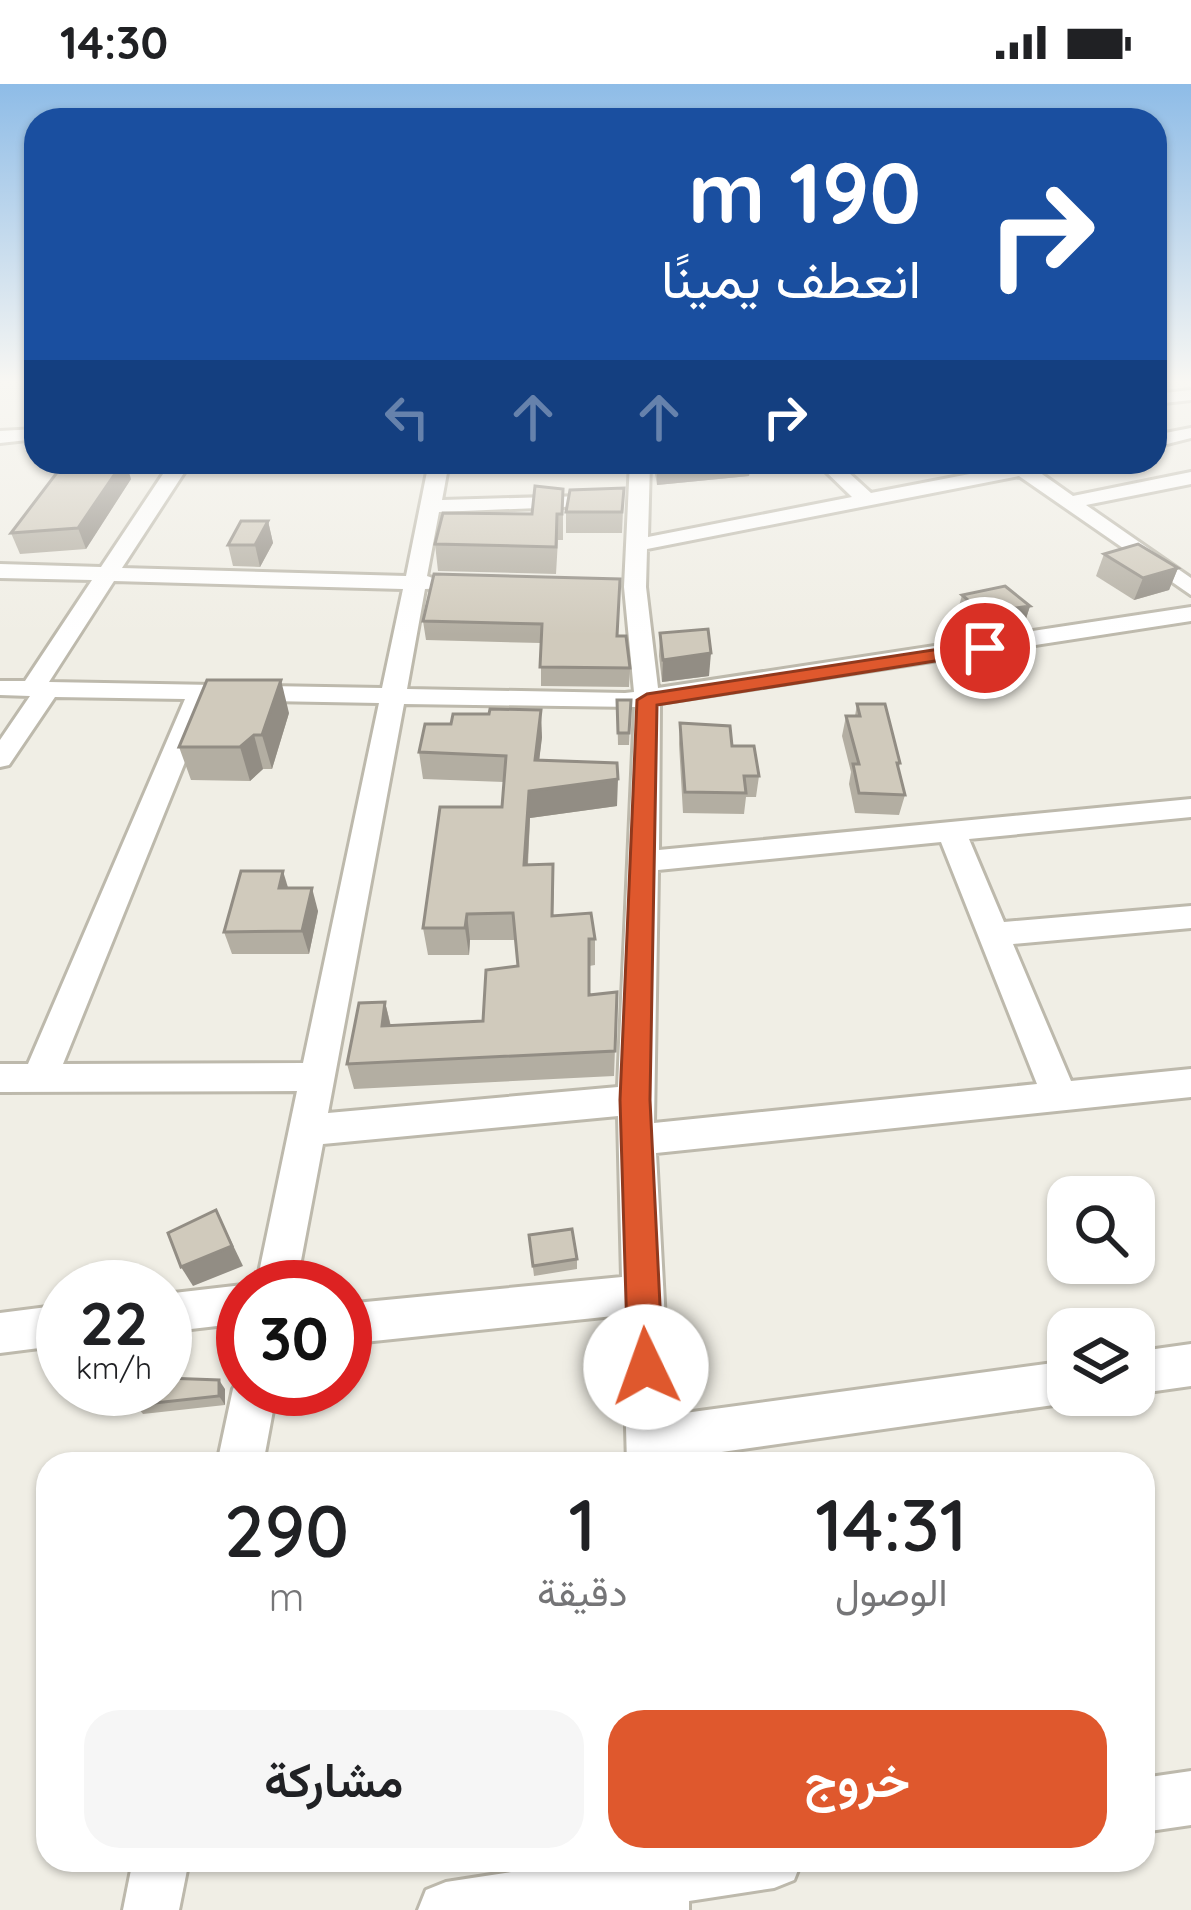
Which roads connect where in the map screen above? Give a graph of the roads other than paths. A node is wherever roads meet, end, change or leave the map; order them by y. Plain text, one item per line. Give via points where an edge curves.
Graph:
1 (174, 474) edge
2 (437, 474) edge
3 (639, 474) edge
4 (839, 474) edge
5 (984, 474) edge
6 (1030, 474) edge
7 (1191, 478) edge
8 (637, 498) junction
9 (868, 501) junction
10 (1071, 502) junction
11 (431, 506) junction
12 (638, 545) junction
13 (0, 571) edge
14 (108, 574) junction
15 (415, 583) junction
16 (455, 583) edge
17 (1191, 588) edge
18 (1191, 614) edge
19 (0, 688) edge
20 (40, 689) junction
21 (200, 694) junction
22 (392, 700) junction
23 (647, 700) junction
24 (0, 759) edge
25 (1191, 808) edge
26 (951, 831) junction
27 (641, 862) junction
28 (1191, 917) edge
29 (993, 934) junction
30 (317, 1077) junction
31 (0, 1078) edge
32 (38, 1079) junction
33 (1191, 1083) edge
34 (1059, 1095) junction
35 (635, 1100) junction
36 (305, 1130) junction
37 (637, 1140) junction
38 (281, 1260) edge
39 (642, 1294) junction
40 (372, 1321) edge
41 (36, 1328) edge
42 (0, 1333) edge
43 (1191, 1365) edge
44 (1155, 1370) edge
45 (1047, 1386) edge
46 (250, 1416) edge
47 (242, 1452) edge
48 (650, 1452) edge
49 (1191, 1798) edge
50 (1155, 1803) edge
51 (159, 1872) edge
52 (712, 1872) edge
53 (661, 1882) edge
54 (151, 1910) edge
55 (446, 1910) edge

1 - 14 street
2 - 11 street
3 - 8 street
4 - 9 street
5 - 9 street
6 - 10 street
7 - 10 street
8 - 11 street
8 - 12 street
9 - 12 street
10 - 17 street
11 - 15 street
12 - 23 street via 624,587
13 - 14 street
14 - 15 street
14 - 20 street
15 - 16 street
15 - 22 street
18 - 23 street
19 - 20 street
20 - 21 street
20 - 24 street
21 - 22 street
21 - 32 street
22 - 23 street
22 - 30 street
23 - 27 street
25 - 26 street
26 - 27 street
26 - 29 street
27 - 35 street
28 - 29 street
29 - 34 street
30 - 32 street
30 - 36 street
31 - 32 street
33 - 34 street
34 - 37 street
35 - 36 street
35 - 37 street
36 - 38 street
37 - 39 street
39 - 40 street
39 - 48 street
41 - 42 street
43 - 44 street
45 - 48 street
46 - 47 street
49 - 50 street
51 - 54 street
52 - 53 street
53 - 55 street

